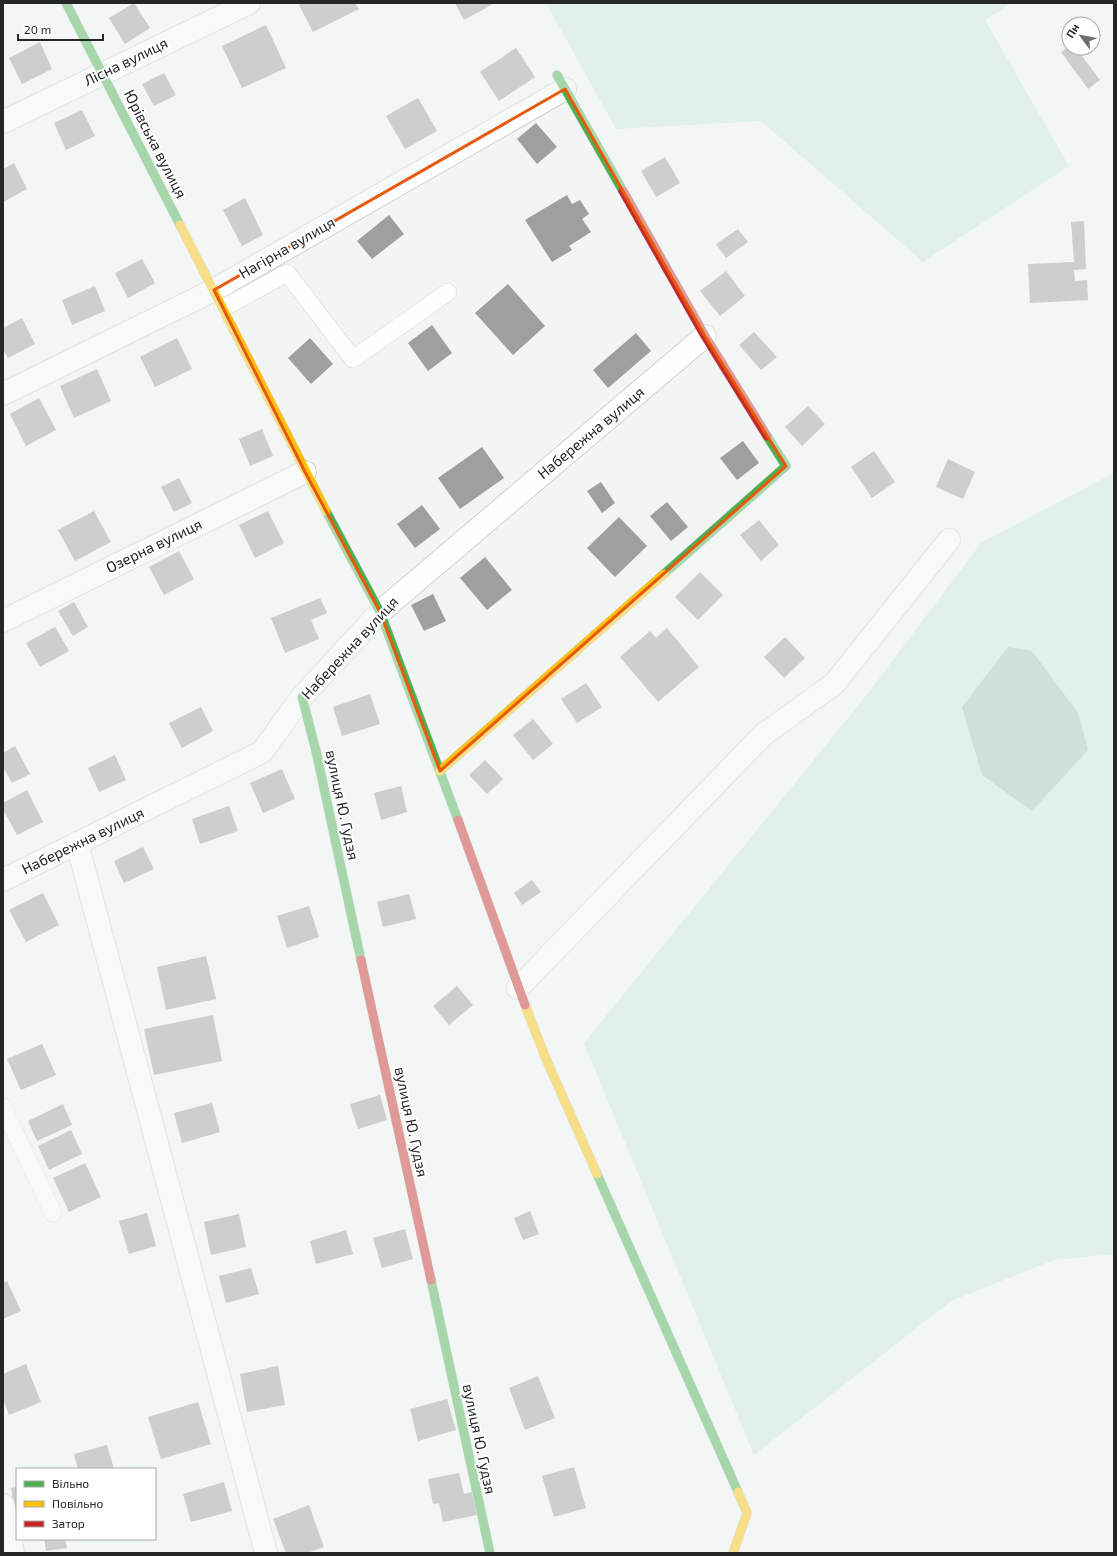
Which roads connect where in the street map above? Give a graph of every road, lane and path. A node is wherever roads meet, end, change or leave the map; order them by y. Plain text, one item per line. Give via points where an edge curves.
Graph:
1 (66, 3) edge
2 (249, 3) edge
3 (102, 73) junction
4 (561, 82) joint
5 (3, 122) edge
6 (448, 292) dead end
7 (219, 299) junction
8 (705, 336) junction
9 (3, 394) edge
10 (304, 472) junction
11 (949, 540) dead end
12 (380, 612) junction
13 (3, 621) edge
14 (302, 697) junction
15 (440, 770) junction
16 (77, 844) junction
17 (3, 880) edge
18 (518, 988) junction
19 (3, 1107) edge
20 (53, 1214) dead end
21 (3, 1505) edge
22 (732, 1551) edge
23 (13, 1553) edge
24 (266, 1553) edge
25 (490, 1553) edge

1 - 3 street, Юрівська вулиця
2 - 3 street, Лісна вулиця
3 - 5 street, Лісна вулиця
3 - 7 street, Юрівська вулиця
4 - 7 street, Нагірна вулиця
4 - 8 street
6 - 7 lane via 353,359 287,273
7 - 9 street, Нагірна вулиця
7 - 10 street, Юрівська вулиця
8 - 12 street, Набережна вулиця
8 - 15 street via 786,466
10 - 12 street, Юрівська вулиця
10 - 13 street, Озерна вулиця
11 - 18 street via 834,684 764,734
12 - 14 street, Набережна вулиця
12 - 15 street, Юрівська вулиця
14 - 16 street, Набережна вулиця via 262,752
14 - 25 street, вулиця Ю. Гудзя via 316,751
15 - 18 street, Юрівська вулиця
16 - 17 street, Набережна вулиця
16 - 24 street
18 - 22 street, Юрівська вулиця via 565,1104 748,1513
19 - 20 lane
21 - 23 street

